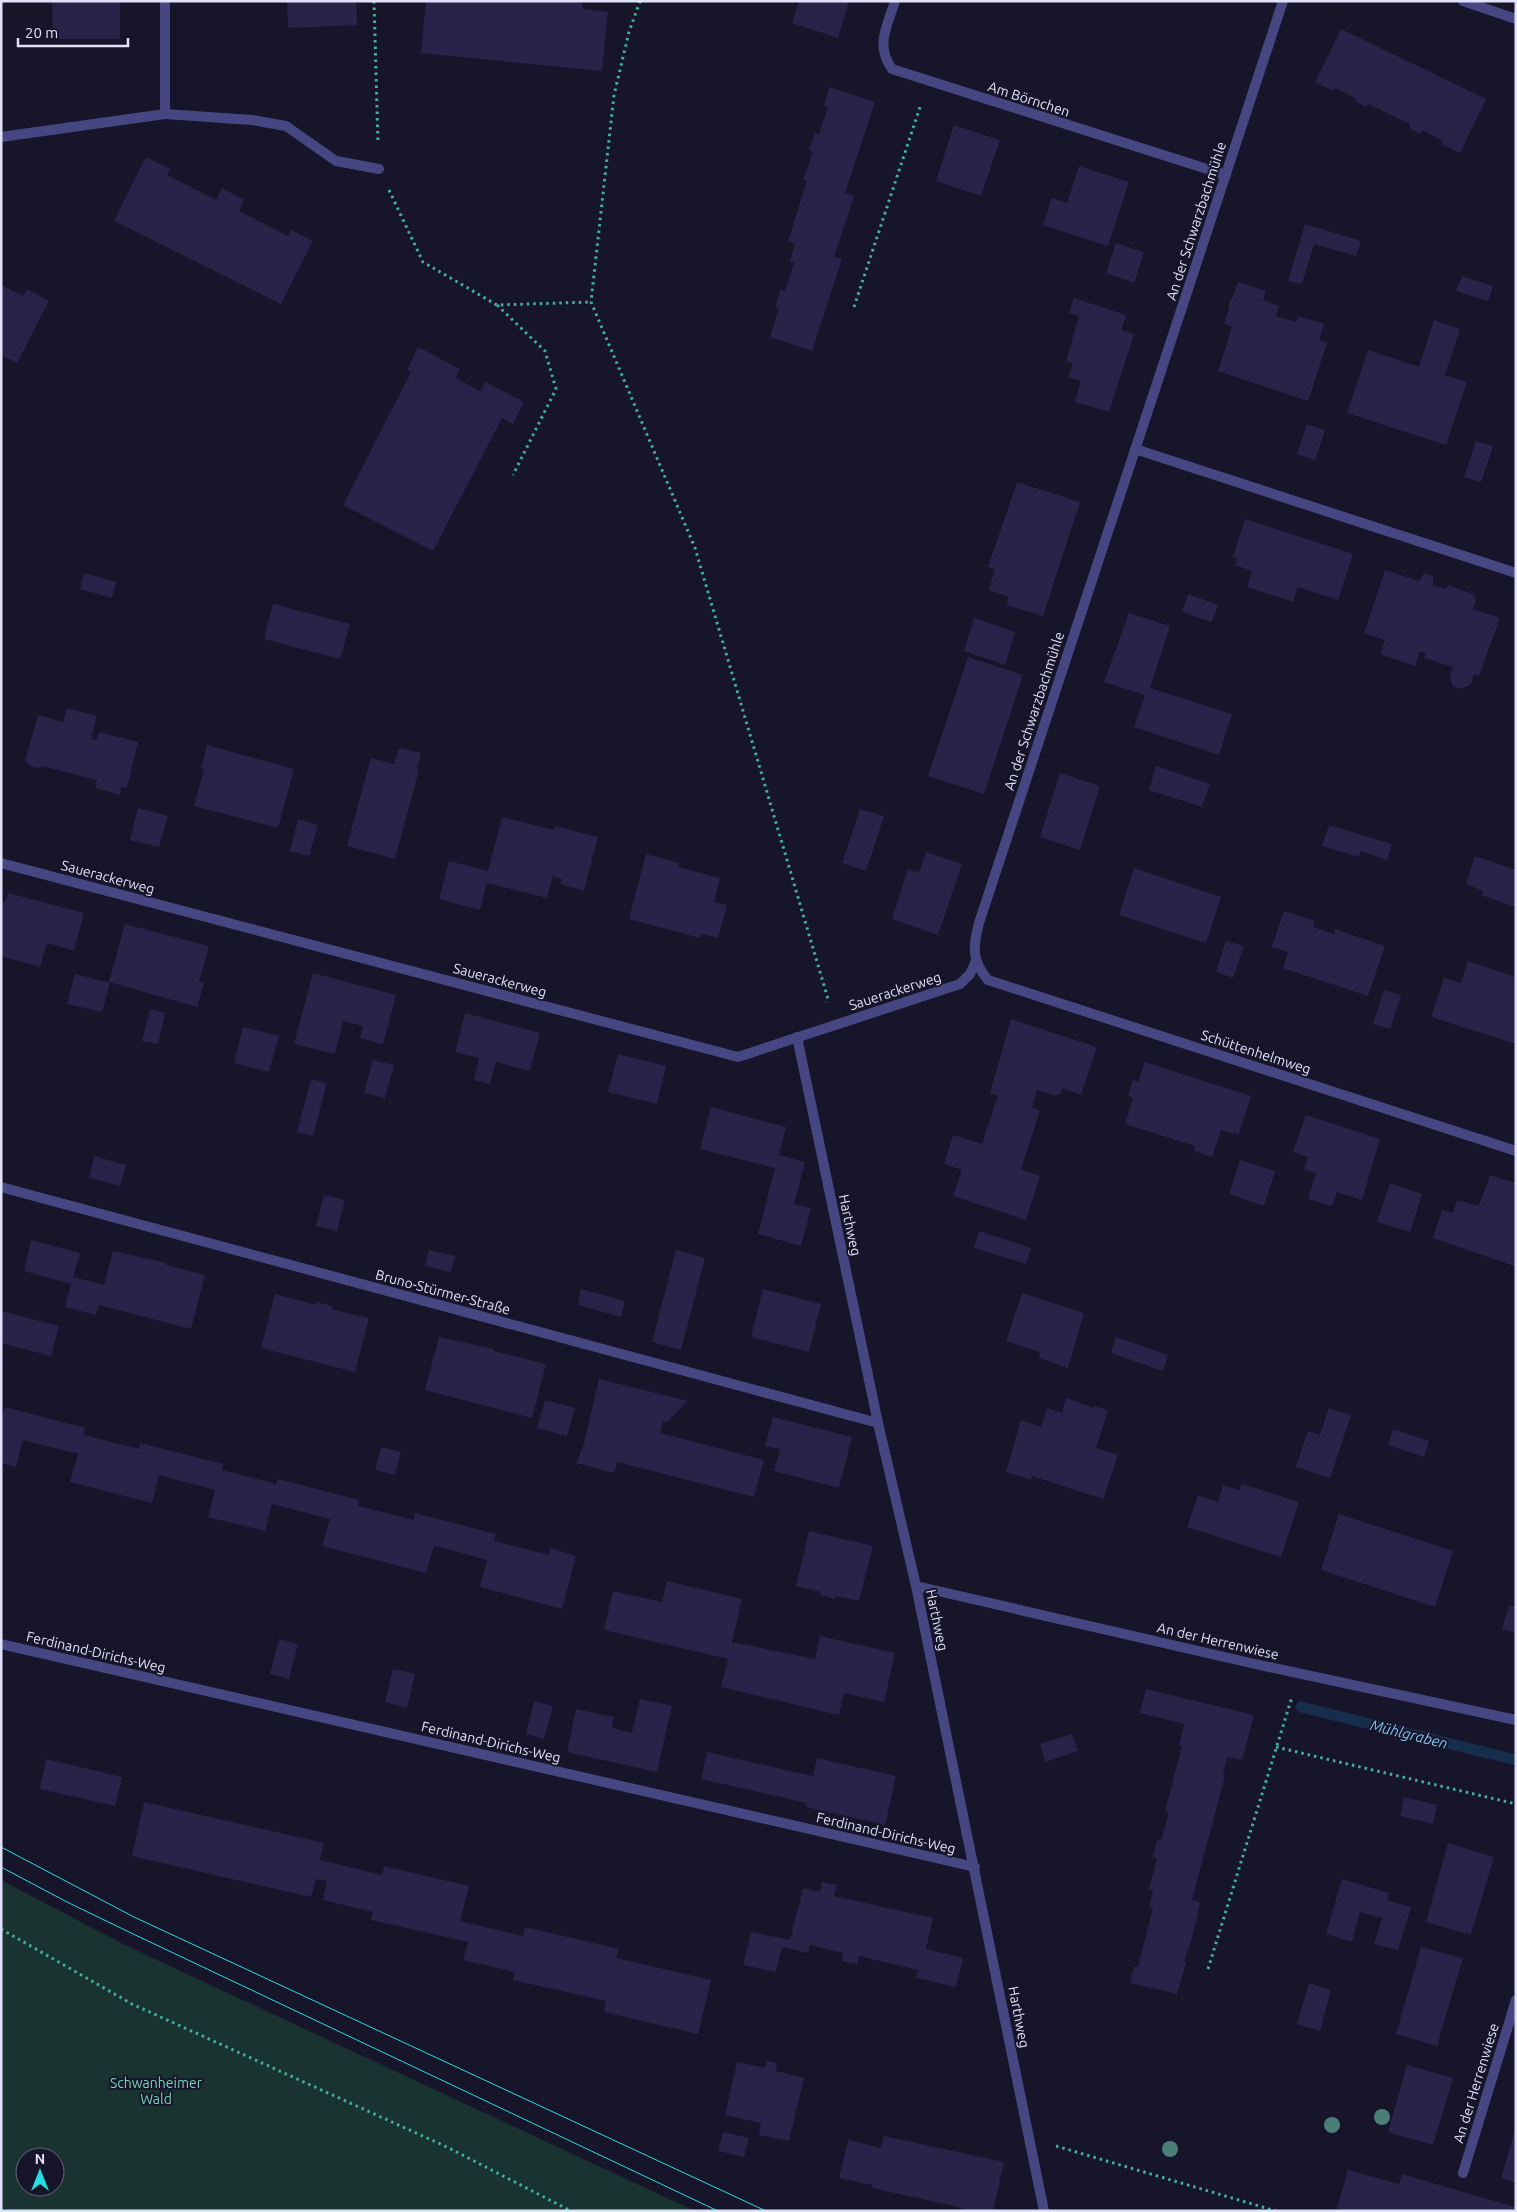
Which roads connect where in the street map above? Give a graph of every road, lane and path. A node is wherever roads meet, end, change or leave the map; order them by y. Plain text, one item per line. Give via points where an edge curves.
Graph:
1 (165, 1) edge
2 (374, 1) edge
3 (640, 1) edge
4 (895, 1) edge
5 (1283, 1) edge
6 (1463, 1) edge
7 (1516, 19) edge
8 (929, 82) junction
9 (165, 114) junction
10 (1, 137) edge
11 (379, 170) junction
12 (1226, 175) junction
13 (591, 302) junction
14 (497, 305) junction
15 (854, 307) dead end
16 (1135, 449) junction
17 (513, 475) dead end
18 (1516, 573) edge
19 (1, 863) edge
20 (976, 961) junction
21 (797, 1037) junction
22 (1516, 1151) edge
23 (1, 1187) edge
24 (878, 1423) junction
25 (916, 1586) junction
26 (1, 1644) edge
27 (1300, 1672) junction
28 (1516, 1720) edge
29 (1276, 1747) junction
30 (1516, 1804) edge
31 (975, 1867) junction
32 (1, 1929) edge
33 (1208, 1969) dead end
34 (1516, 2000) edge
35 (1029, 2138) junction
36 (1463, 2173) dead end
37 (571, 2211) edge
38 (1044, 2211) edge
39 (1276, 2211) edge

1 - 9 street
2 - 11 path
3 - 13 path via 614,95
4 - 8 street, Am Börnchen via 883,38 882,50 886,60 892,69
5 - 12 street, An der Schwarzbachmühle
6 - 7 street
8 - 12 street, Am Börnchen
8 - 15 path
9 - 10 street
9 - 11 street via 252,120 286,126 336,161
11 - 14 path via 423,262
12 - 16 street, An der Schwarzbachmühle
13 - 14 path
13 - 21 path via 695,548 828,999
14 - 17 path via 545,351 556,389
16 - 18 street
16 - 20 street, An der Schwarzbachmühle via 979,922 974,943
19 - 21 street, Sauerackerweg via 738,1056
20 - 21 street, Sauerackerweg via 960,984
20 - 22 street, Schüttenhelmweg via 988,980
21 - 24 street, Harthweg
23 - 24 street, Bruno-Stürmer-Straße
24 - 25 street, Harthweg
25 - 27 street, An der Herrenwiese
25 - 31 street, Harthweg
26 - 31 street, Ferdinand-Dirichs-Weg
27 - 28 street, An der Herrenwiese
27 - 29 path
29 - 30 path
29 - 33 path
31 - 35 street, Harthweg
32 - 37 path via 132,2004 447,2147
34 - 36 street, An der Herrenwiese
35 - 38 street, Harthweg
35 - 39 path

